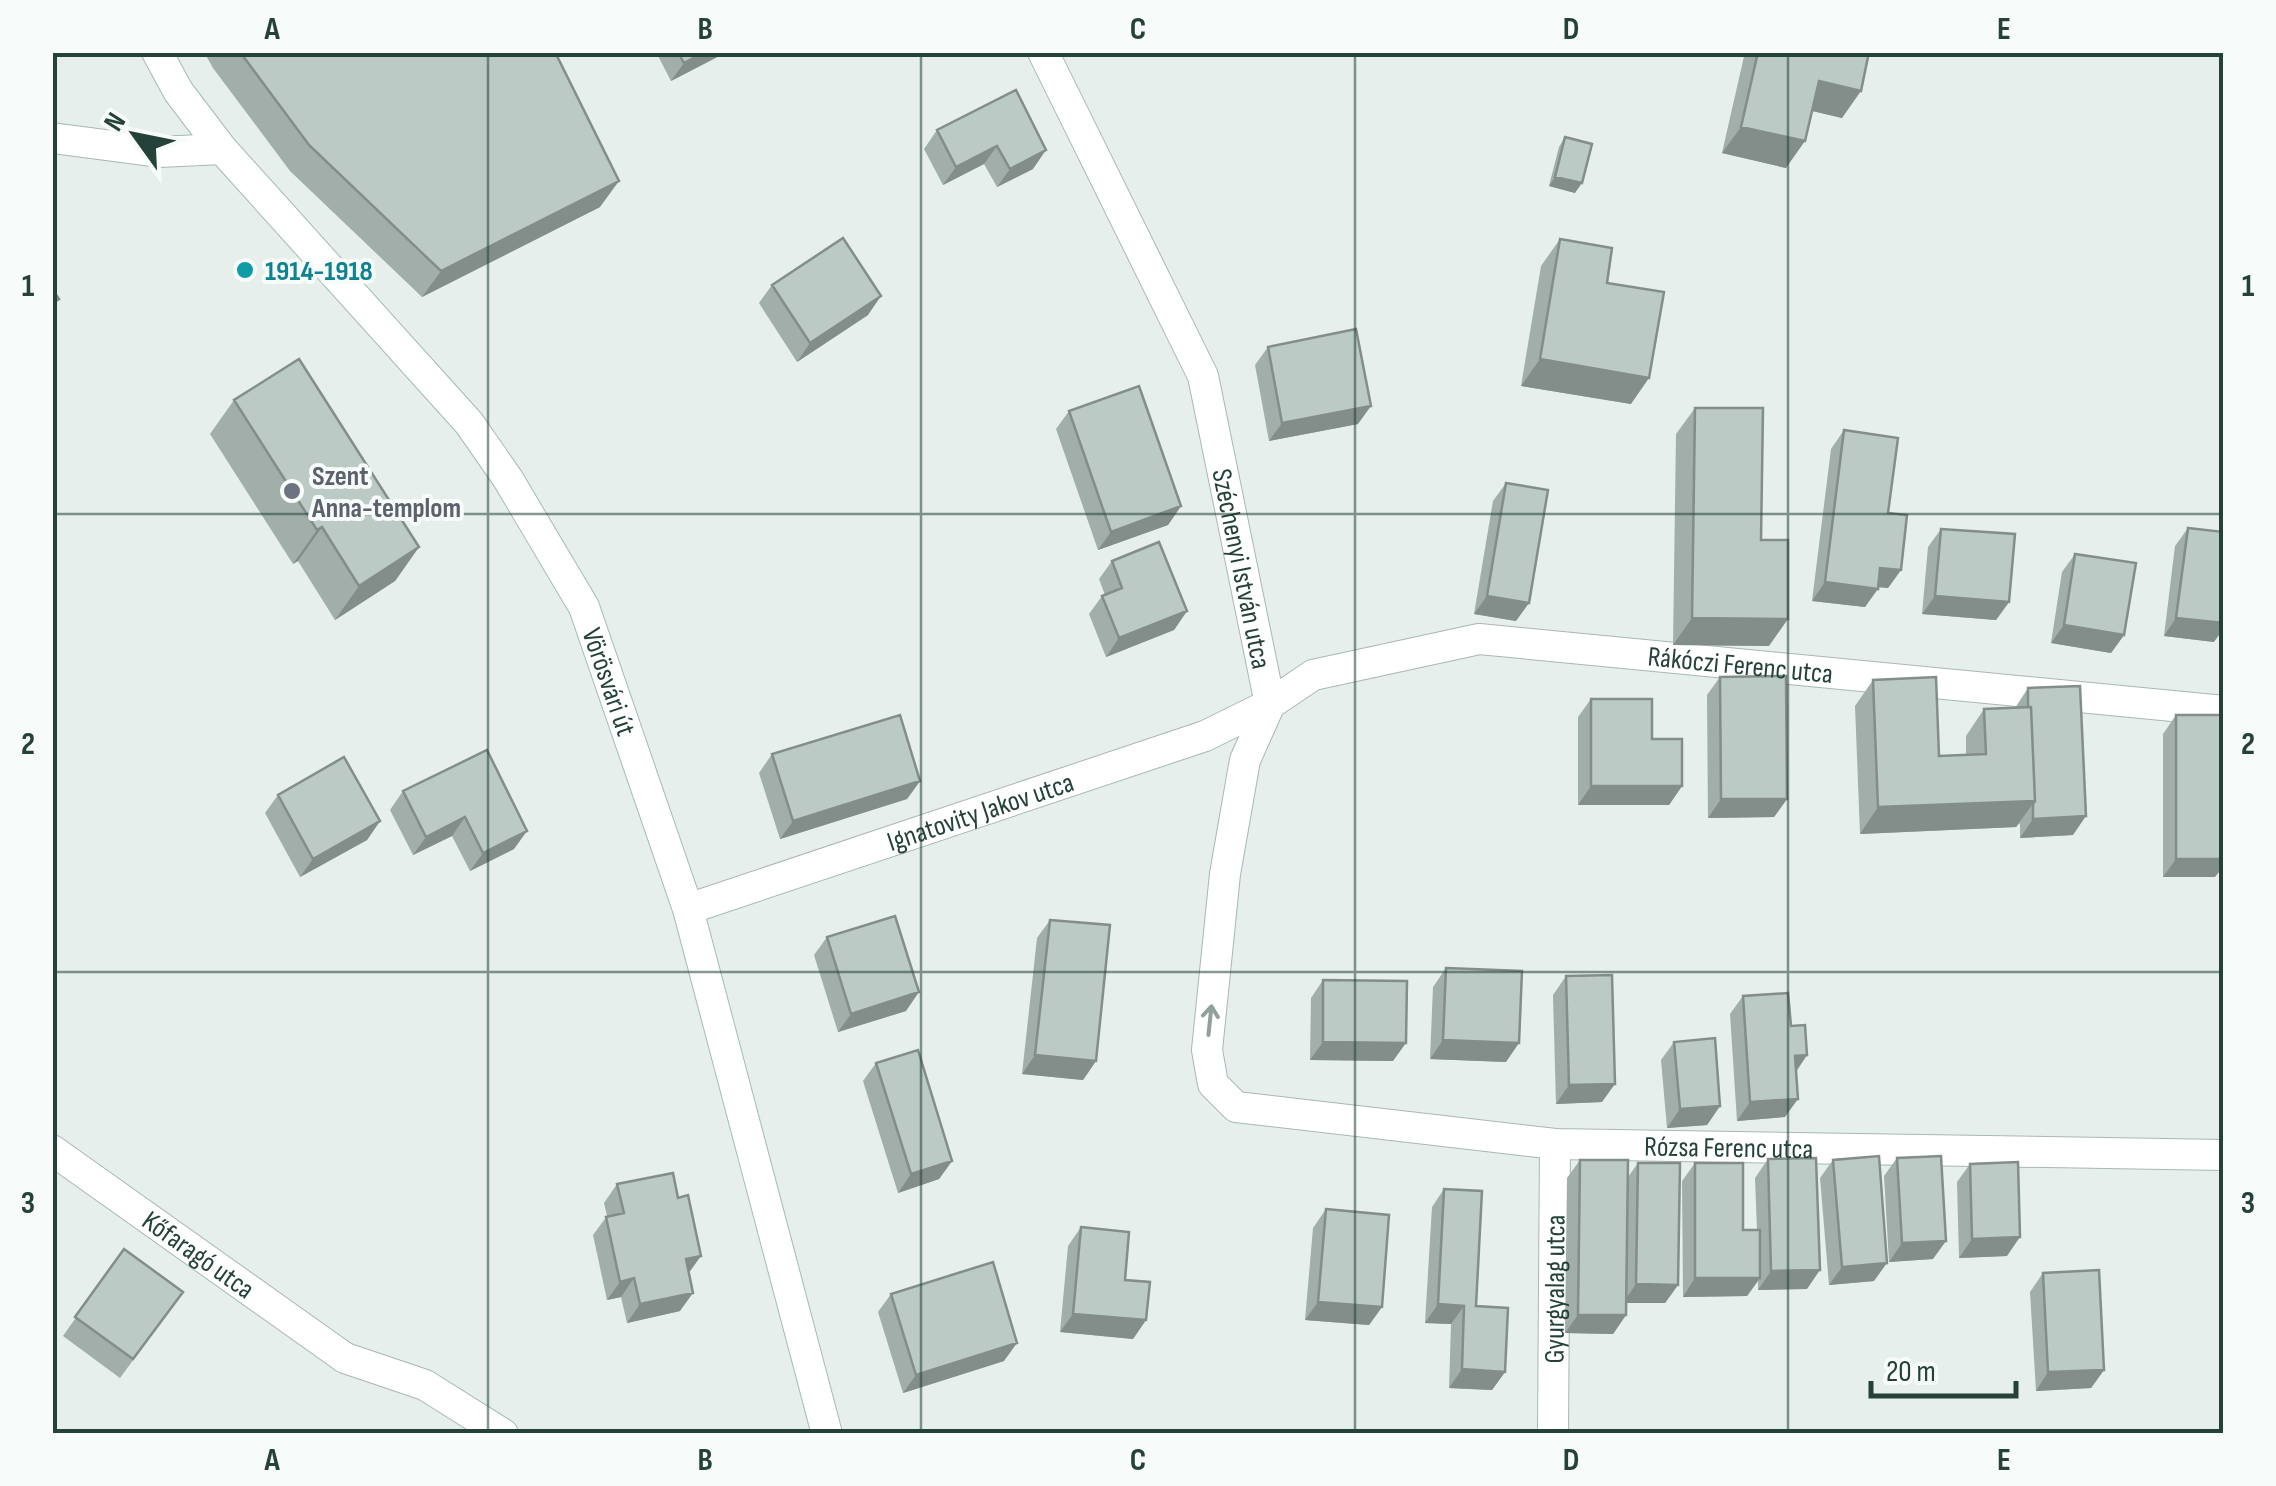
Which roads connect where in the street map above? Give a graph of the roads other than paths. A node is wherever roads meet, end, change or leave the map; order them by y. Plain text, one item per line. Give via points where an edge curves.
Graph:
1 (157, 52) edge
2 (1043, 52) edge
3 (52, 138) edge
4 (222, 149) junction
5 (1270, 704) junction
6 (2224, 711) edge
7 (688, 909) junction
8 (1236, 1107) joint
9 (1555, 1144) junction
10 (52, 1150) edge
11 (2224, 1155) edge
12 (495, 1431) edge
13 (827, 1434) edge
14 (1553, 1434) edge

1 - 4 street, Vörösvári út
2 - 5 street, Széchenyi István utca via 1203,376
3 - 4 street via 160,152
4 - 7 street, Vörösvári út via 421,366 508,479 584,607
5 - 6 street, Rákóczi Ferenc utca via 1313,674 1479,639
5 - 7 street, Ignatovity Jakov utca via 1205,736
8 -> 5 street, Széchenyi István utca via 1214,1084 1207,1050 1242,779
7 - 13 street, Vörösvári út
8 - 9 street, Rózsa Ferenc utca
9 - 11 street, Rózsa Ferenc utca
9 - 14 street, Gyurgyalag utca
10 - 12 street, Kőfaragó utca via 345,1358 426,1385

